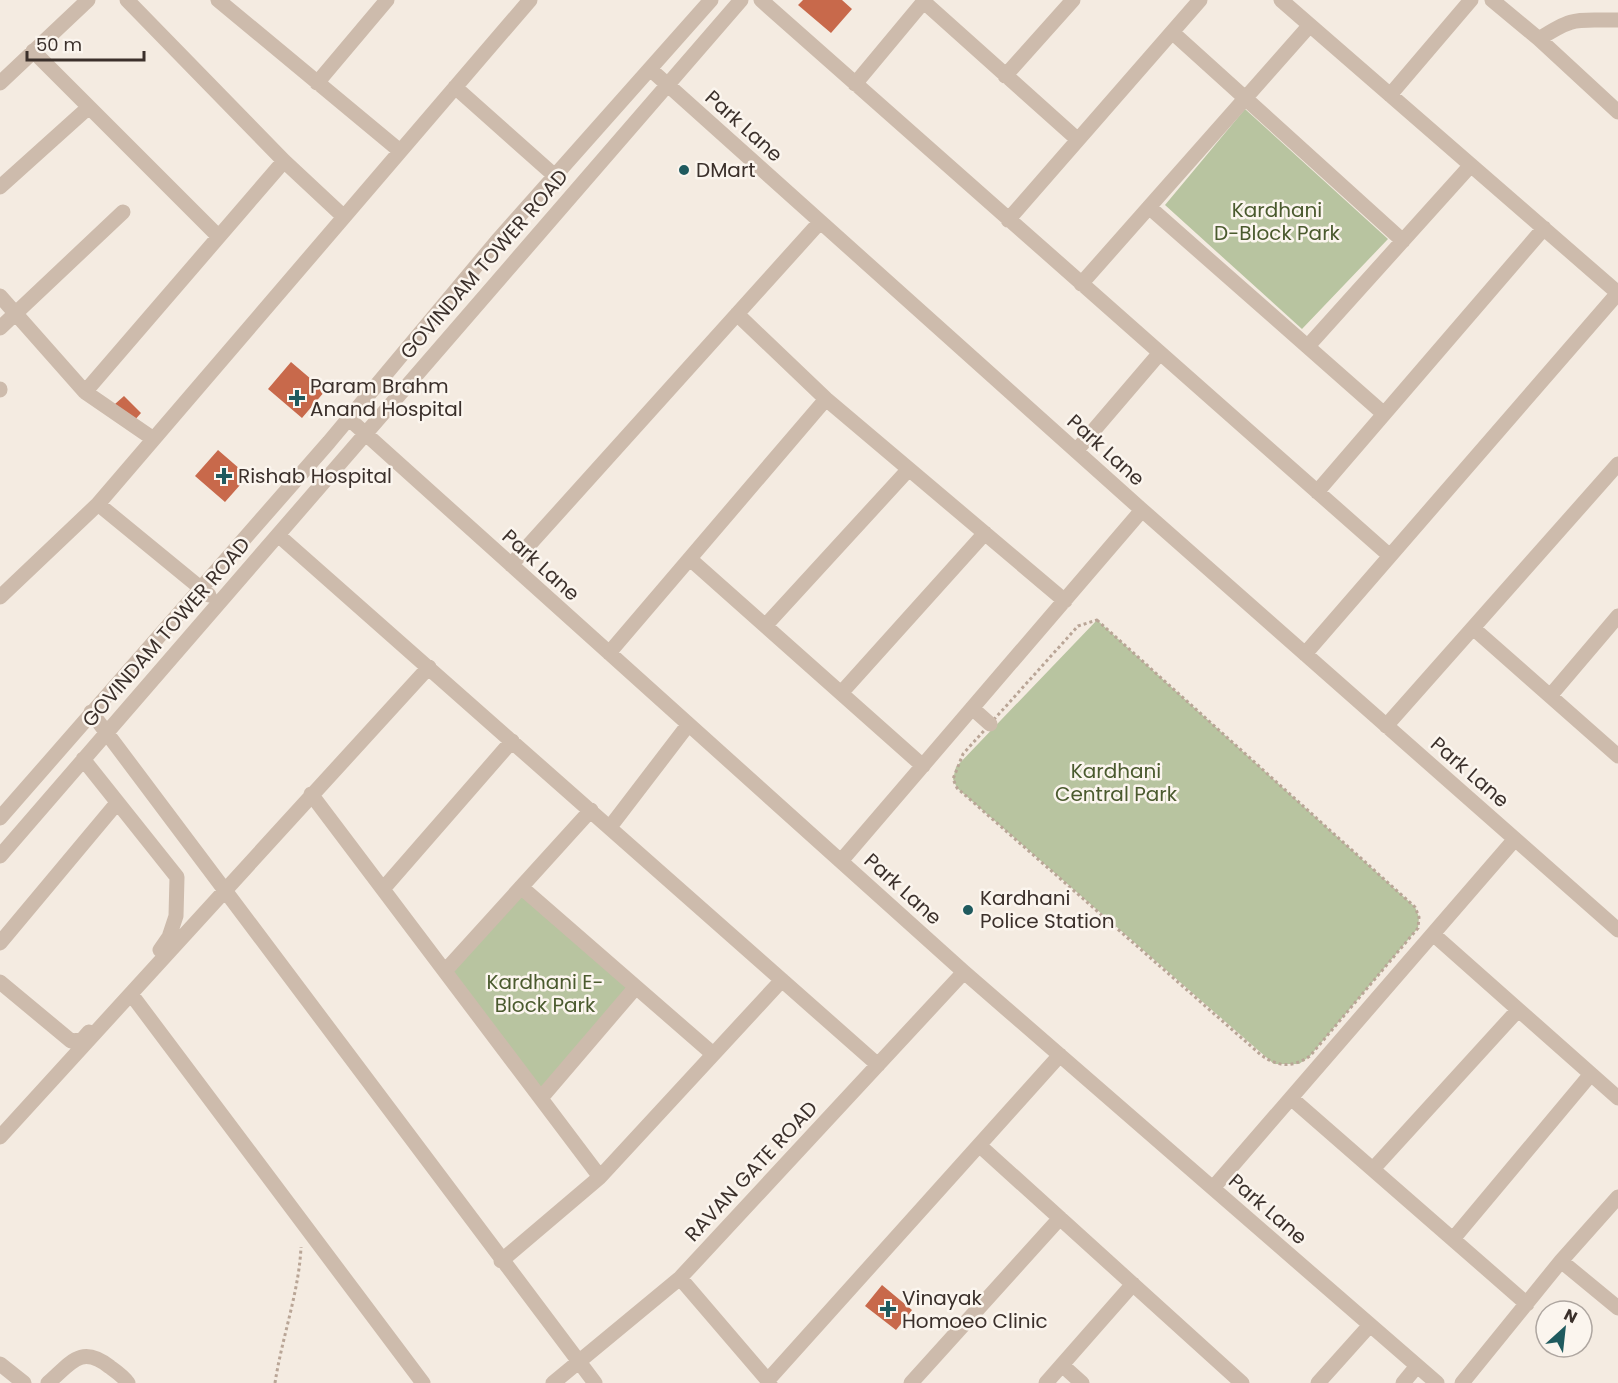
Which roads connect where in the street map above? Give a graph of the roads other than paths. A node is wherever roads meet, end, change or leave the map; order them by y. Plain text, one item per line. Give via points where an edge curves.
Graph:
1 (127, 0) edge
2 (387, 0) edge
3 (530, 0) edge
4 (711, 0) edge
5 (741, 0) edge
6 (761, 0) edge
7 (1073, 0) edge
8 (1200, 0) edge
9 (1281, 0) edge
10 (1471, 0) edge
11 (1492, 0) edge
12 (925, 1) edge
13 (78, 2) edge
14 (229, 3) edge
15 (1618, 20) edge
16 (1310, 26) junction
17 (1172, 32) junction
18 (1539, 39) junction
19 (33, 51) junction
20 (650, 69) junction
21 (1005, 76) junction
22 (0, 83) edge
23 (317, 83) junction
24 (855, 84) junction
25 (667, 85) junction
26 (455, 87) junction
27 (1390, 95) junction
28 (1244, 98) junction
29 (89, 107) junction
30 (1617, 111) edge
31 (1077, 139) junction
32 (400, 151) junction
33 (284, 161) junction
34 (1471, 165) junction
35 (555, 177) junction
36 (0, 187) edge
37 (1149, 207) junction
38 (123, 212) dead end
39 (344, 217) junction
40 (1008, 220) junction
41 (820, 222) junction
42 (1544, 228) junction
43 (218, 235) junction
44 (1403, 241) junction
45 (1081, 284) junction
46 (1618, 293) edge
47 (0, 296) edge
48 (737, 314) junction
49 (16, 315) junction
50 (0, 328) edge
51 (1308, 346) junction
52 (1159, 354) junction
53 (85, 392) junction
54 (826, 399) junction
55 (1384, 414) junction
56 (348, 418) junction
57 (365, 434) junction
58 (152, 438) junction
59 (1076, 451) junction
60 (1618, 464) edge
61 (909, 469) junction
62 (1317, 492) junction
63 (98, 504) junction
64 (1142, 510) junction
65 (985, 533) junction
66 (278, 535) junction
67 (1390, 555) junction
68 (690, 559) junction
69 (511, 565) junction
70 (202, 588) junction
71 (0, 597) edge
72 (1065, 601) junction
73 (217, 603) junction
74 (1618, 616) edge
75 (766, 625) junction
76 (1473, 628) junction
77 (609, 653) junction
78 (1305, 654) junction
79 (429, 667) junction
80 (842, 692) junction
81 (1550, 696) junction
82 (972, 708) junction
83 (91, 712) junction
84 (688, 724) junction
85 (990, 724) road end
86 (1386, 726) junction
87 (106, 734) junction
88 (512, 741) junction
89 (1618, 756) edge
90 (83, 759) junction
91 (923, 766) junction
92 (311, 794) junction
93 (117, 803) junction
94 (591, 810) junction
95 (0, 818) edge
96 (610, 827) junction
97 (1515, 839) junction
98 (0, 856) edge
99 (840, 861) junction
100 (521, 887) junction
101 (223, 889) junction
102 (383, 890) junction
103 (1618, 930) edge
104 (1433, 934) junction
105 (0, 943) edge
106 (445, 971) junction
107 (964, 972) junction
108 (782, 980) junction
109 (0, 982) edge
110 (636, 987) junction
111 (131, 994) junction
112 (1518, 1010) junction
113 (713, 1054) junction
114 (1060, 1055) junction
115 (878, 1065) junction
116 (1591, 1074) junction
117 (541, 1098) junction
118 (1291, 1098) junction
119 (1618, 1098) edge
120 (0, 1137) edge
121 (979, 1145) junction
122 (1373, 1169) junction
123 (600, 1177) junction
124 (1213, 1188) junction
125 (1618, 1197) edge
126 (1060, 1218) junction
127 (1453, 1239) junction
128 (501, 1261) junction
129 (1561, 1261) junction
130 (680, 1278) junction
131 (1133, 1284) junction
132 (1527, 1304) junction
133 (1618, 1308) edge
134 (1370, 1325) junction
135 (0, 1364) edge
136 (578, 1364) junction
137 (1062, 1365) junction
138 (1417, 1366) junction
139 (769, 1382) edge
140 (24, 1383) edge
141 (48, 1383) edge
142 (128, 1383) edge
143 (423, 1383) edge
144 (554, 1383) edge
145 (595, 1383) edge
146 (911, 1383) edge
147 (1046, 1383) edge
148 (1082, 1383) edge
149 (1242, 1383) edge
150 (1318, 1383) edge
151 (1403, 1383) edge
152 (1437, 1383) edge
153 (1462, 1383) edge

1 - 33 street
2 - 23 street
3 - 26 street
4 - 20 street, GOVINDAM TOWER ROAD
5 - 25 street, GOVINDAM TOWER ROAD
6 - 24 street
7 - 21 street
8 - 17 street
9 - 16 street
10 - 27 street
11 - 18 street
12 - 21 street
12 - 24 street
13 - 19 street
14 - 23 street
15 - 18 street via 1581,18 1565,22
16 - 27 street
16 - 28 street
17 - 28 street
17 - 31 street
18 - 30 street
19 - 22 street
19 - 29 street
20 - 25 street, Park Lane
20 - 35 street, GOVINDAM TOWER ROAD
21 - 31 street
23 - 32 street
24 - 40 street
25 - 41 street, Park Lane
25 - 57 street, GOVINDAM TOWER ROAD
26 - 32 street
26 - 35 street
27 - 34 street
28 - 37 street
28 - 44 street
29 - 36 street
29 - 43 street
31 - 40 street
32 - 39 street
33 - 39 street
33 - 43 street
34 - 42 street
34 - 44 street
35 - 56 street, GOVINDAM TOWER ROAD
37 - 45 street
37 - 51 street
38 - 49 street
39 - 58 street
40 - 45 street
41 - 48 street
41 - 59 street, Park Lane
42 - 46 street
42 - 55 street
43 - 53 street
44 - 51 street
45 - 52 street
46 - 67 street
47 - 49 street
48 - 54 street
48 - 69 street
49 - 50 street
49 - 53 street
51 - 55 street
52 - 59 street
52 - 62 street
53 - 58 street
54 - 61 street
54 - 68 street
55 - 62 street
56 - 57 street, Park Lane
56 - 70 street, GOVINDAM TOWER ROAD
57 - 66 street, GOVINDAM TOWER ROAD
57 - 69 street, Park Lane
58 - 63 street
59 - 64 street, Park Lane
60 - 76 street
61 - 65 street
61 - 75 street
62 - 67 street
63 - 70 street
63 - 71 street
64 - 72 street
64 - 78 street, Park Lane
65 - 72 street
65 - 80 street
66 - 73 street, GOVINDAM TOWER ROAD
66 - 79 street
67 - 78 street
68 - 75 street
68 - 77 street
69 - 77 street, Park Lane
70 - 73 street
70 - 83 street, GOVINDAM TOWER ROAD
72 - 82 street
73 - 87 street, GOVINDAM TOWER ROAD
74 - 81 street
75 - 80 street
76 - 81 street
76 - 86 street
77 - 84 street, Park Lane
78 - 86 street, Park Lane
79 - 88 street
79 - 92 street
80 - 91 street
81 - 89 street
82 - 85 street
82 - 91 street
83 - 87 street
83 - 95 street, GOVINDAM TOWER ROAD
84 - 96 street
84 - 99 street, Park Lane
86 - 97 street, Park Lane
87 - 90 street, GOVINDAM TOWER ROAD
87 - 101 street
88 - 94 street
88 - 102 street
90 - 93 street
90 - 98 street, GOVINDAM TOWER ROAD
91 - 99 street
92 - 101 street
92 - 102 street
93 - 105 street
93 - 109 street via 177,877 176,916 162,946 82,1040 71,1041
94 - 96 street
94 - 100 street
96 - 108 street
97 - 103 street, Park Lane
97 - 104 street
99 - 107 street, Park Lane
100 - 106 street
100 - 110 street
101 - 111 street
101 - 128 street
102 - 106 street
104 - 112 street
104 - 118 street via 1394,967
106 - 117 street
107 - 114 street, Park Lane
107 - 115 street, RAVAN GATE ROAD
108 - 113 street
108 - 115 street
110 - 113 street
110 - 117 street
111 - 120 street
111 - 143 street
112 - 116 street
112 - 122 street
113 - 123 street
114 - 121 street
114 - 124 street, Park Lane
115 - 130 street, RAVAN GATE ROAD
116 - 119 street
116 - 127 street
117 - 123 street
118 - 122 street
118 - 124 street
121 - 126 street
121 - 139 street
122 - 127 street
123 - 128 street
124 - 134 street, Park Lane
125 - 129 street
126 - 131 street
126 - 146 street
127 - 132 street
128 - 136 street
129 - 132 street
129 - 133 street
130 - 136 street, RAVAN GATE ROAD
130 - 139 street
131 - 137 street
131 - 149 street
132 - 153 street
134 - 138 street, Park Lane
134 - 150 street
135 - 140 street
136 - 144 street, RAVAN GATE ROAD
136 - 145 street
137 - 147 street
137 - 148 street
138 - 151 street
138 - 152 street, Park Lane
141 - 142 street via 79,1357 89,1355 104,1362

